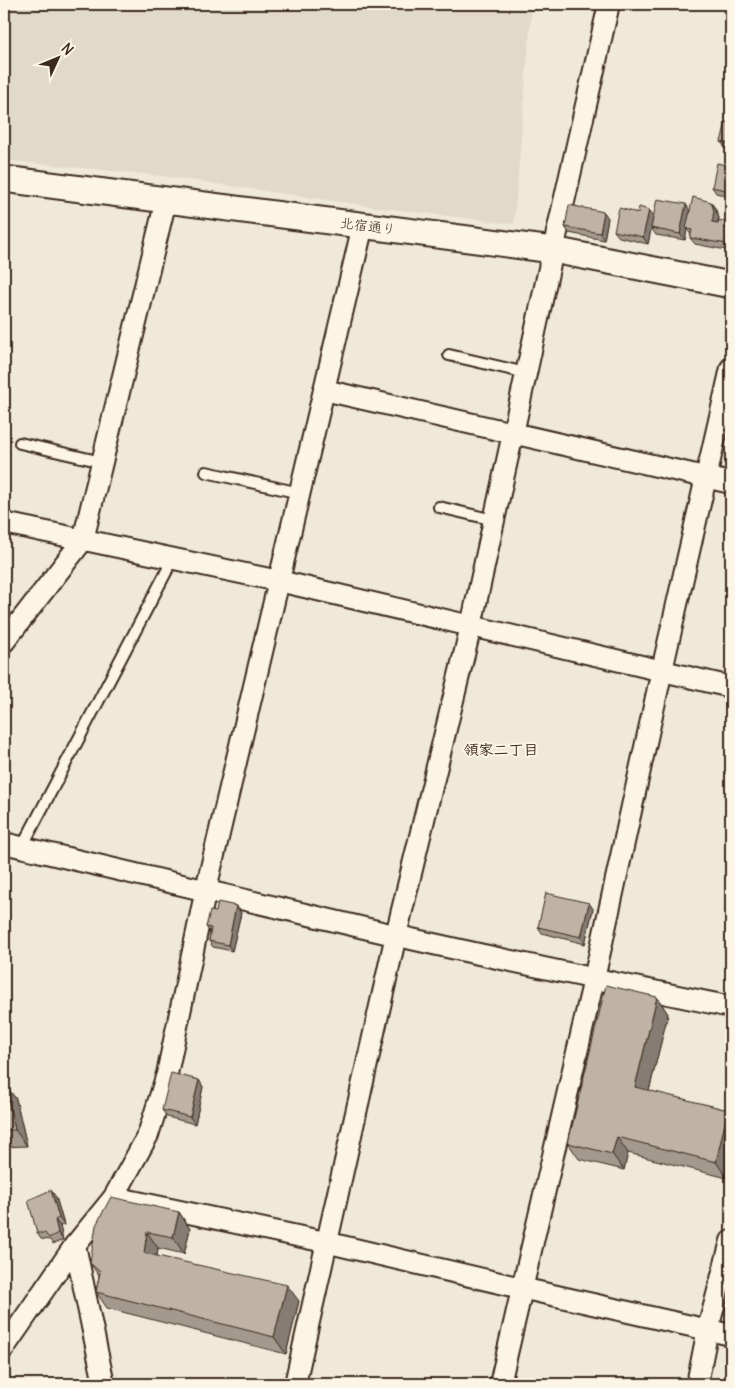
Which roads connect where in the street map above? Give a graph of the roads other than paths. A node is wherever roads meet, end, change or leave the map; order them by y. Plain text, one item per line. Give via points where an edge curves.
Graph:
1 (609, 4) edge
2 (4, 179) edge
3 (166, 200) junction
4 (363, 225) junction
5 (553, 250) junction
6 (731, 285) edge
7 (449, 355) dead end
8 (731, 368) edge
9 (526, 373) junction
10 (324, 390) junction
11 (513, 433) junction
12 (20, 444) dead end
13 (102, 462) junction
14 (206, 472) dead end
15 (706, 478) junction
16 (731, 483) edge
17 (300, 493) junction
18 (439, 507) dead end
19 (494, 520) junction
20 (4, 523) edge
21 (83, 540) junction
22 (173, 559) junction
23 (279, 581) junction
24 (471, 626) junction
25 (4, 642) edge
26 (662, 670) junction
27 (731, 687) edge
28 (13, 845) edge
29 (206, 889) junction
30 (396, 935) junction
31 (594, 979) junction
32 (731, 1007) edge
33 (114, 1198) junction
34 (731, 1241) edge
35 (326, 1242) junction
36 (75, 1245) junction
37 (521, 1288) junction
38 (708, 1329) junction
39 (731, 1335) edge
40 (4, 1348) edge
41 (104, 1384) edge
42 (295, 1384) edge
43 (500, 1384) edge
44 (697, 1384) edge

1 - 5 street
2 - 3 street, 北宿通り
3 - 4 street, 北宿通り
3 - 13 street
4 - 5 street, 北宿通り
4 - 10 street
5 - 6 street, 北宿通り
5 - 9 street
7 - 9 lane
8 - 15 street
9 - 11 street
10 - 11 street
10 - 17 street
11 - 15 street
11 - 19 street
12 - 13 lane
13 - 21 street
14 - 17 lane
15 - 16 street
15 - 26 street
17 - 23 street
18 - 19 lane
19 - 24 street
20 - 21 street
21 - 22 street
21 - 25 street
22 - 23 street
22 - 28 lane
23 - 24 street
23 - 29 street
24 - 26 street
24 - 30 street
26 - 27 street
26 - 31 street
28 - 29 street
29 - 30 street
29 - 33 street via 167,1074 148,1135
30 - 31 street
30 - 35 street
31 - 32 street
31 - 37 street
33 - 35 street
33 - 36 street
34 - 38 street
35 - 37 street
35 - 42 street
36 - 40 street
36 - 41 street
37 - 38 street
37 - 43 street
38 - 39 street
38 - 44 street

